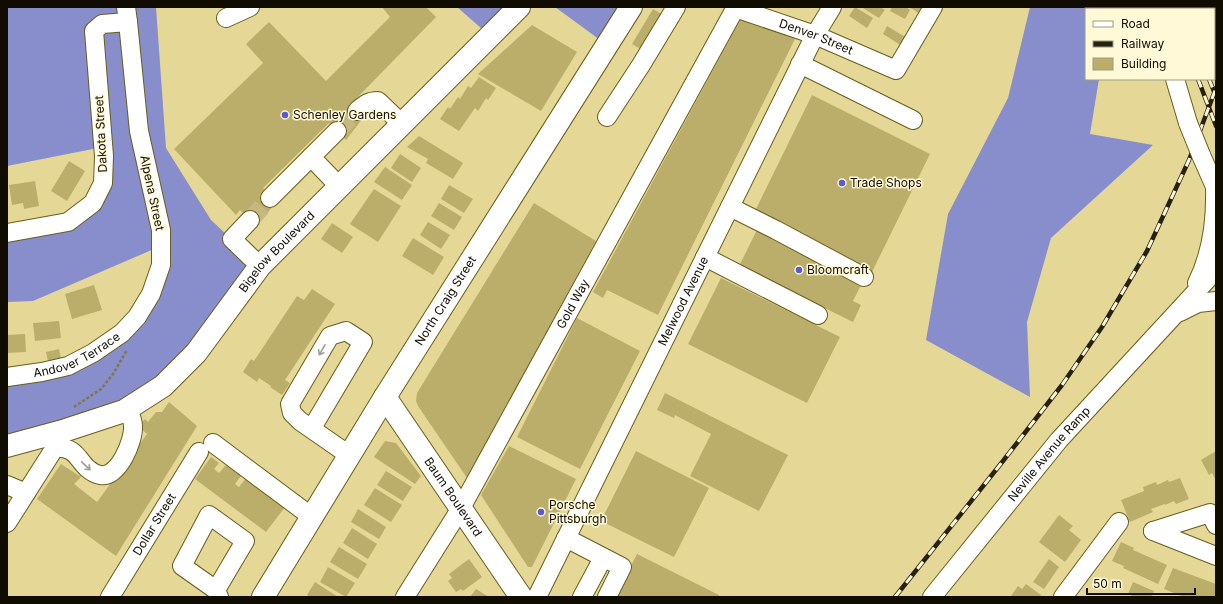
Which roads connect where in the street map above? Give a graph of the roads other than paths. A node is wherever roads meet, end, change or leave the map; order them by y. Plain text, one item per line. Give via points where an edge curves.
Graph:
1 (250, 7) edge
2 (518, 7) edge
3 (631, 7) edge
4 (676, 7) edge
5 (832, 7) edge
6 (933, 7) edge
7 (736, 8) edge
8 (127, 15) edge
9 (226, 18) dead end
10 (815, 35) junction
11 (800, 64) junction
12 (1175, 80) edge
13 (357, 111) tunnel mouth
14 (607, 117) dead end
15 (914, 120) dead end
16 (402, 124) junction
17 (337, 131) tunnel mouth
18 (311, 157) junction
19 (339, 186) junction
20 (1216, 188) edge
21 (270, 198) tunnel mouth
22 (730, 207) junction
23 (250, 220) tunnel mouth
24 (7, 233) edge
25 (705, 257) junction
26 (260, 266) junction
27 (1216, 270) edge
28 (864, 277) dead end
29 (1189, 299) junction
30 (1216, 301) edge
31 (818, 315) dead end
32 (1172, 316) junction
33 (137, 317) joint
34 (7, 377) edge
35 (385, 398) junction
36 (128, 409) junction
37 (312, 428) junction
38 (61, 439) junction
39 (7, 446) edge
40 (349, 455) junction
41 (7, 484) edge
42 (26, 493) junction
43 (461, 508) junction
44 (312, 517) junction
45 (1118, 522) dead end
46 (7, 523) edge
47 (1216, 525) edge
48 (566, 538) junction
49 (1216, 556) edge
50 (603, 558) junction
51 (110, 597) edge
52 (263, 597) edge
53 (405, 597) edge
54 (521, 597) edge
55 (537, 597) edge
56 (582, 597) edge
57 (607, 597) edge
58 (932, 597) edge
59 (1063, 597) edge

1 - 9 street
2 - 16 main road, Bigelow Boulevard
3 - 35 main road, North Craig Street
4 - 14 street
5 - 10 street, Melwood Avenue
6 - 10 street, Denver Street via 896,70
7 - 10 street, Denver Street
7 - 43 street, Gold Way
8 - 24 street, Dakota Street via 102,24 94,31 104,156 103,183 93,204 68,222
8 - 33 street, Alpena Street via 139,131 161,230 161,264 151,294
10 - 11 street, Melwood Avenue
11 - 15 street
11 - 22 street, Melwood Avenue
12 - 20 street, bridge via 1188,123
13 - 16 street via 370,101 378,101
16 - 19 main road, Bigelow Boulevard
17 - 18 street
18 - 19 street
18 - 21 street via 280,180
19 - 26 main road, Bigelow Boulevard
20 - 29 street, Neville Avenue Ramp via 1214,222 1206,263
22 - 25 street, Melwood Avenue
22 - 28 street
23 - 26 street via 232,239
25 - 31 street
25 - 48 street, Melwood Avenue
26 - 36 main road, Bigelow Boulevard via 196,353 163,386
27 - 29 street, Neville Avenue Ramp
29 - 32 street, Neville Avenue Ramp
30 - 32 street, Neville Avenue Ramp via 1198,303
32 - 58 street, Neville Avenue Ramp via 1058,440
33 - 34 street, Andover Terrace via 122,333 68,366
35 - 40 main road, North Craig Street
35 - 43 main road, Baum Boulevard
36 - 38 main road, Bigelow Boulevard
38 -> 36 street via 63,447 71,450 86,468 99,475 109,473 125,456 130,443 134,426
37 -> 37 street via 363,342 346,331 330,336 290,404 292,413
37 - 40 street
38 - 39 main road, Bigelow Boulevard
38 - 42 street
40 - 44 main road, North Craig Street
41 - 42 street
42 - 46 street
43 - 53 street, Gold Way
43 - 54 main road, Baum Boulevard
44 - 51 street, Dollar Street via 206,448
44 - 52 main road, North Craig Street
45 - 59 street
47 - 49 street via 1210,513 1152,531
48 - 50 street
48 - 55 street, Melwood Avenue
50 - 56 street
50 - 57 street via 622,567

